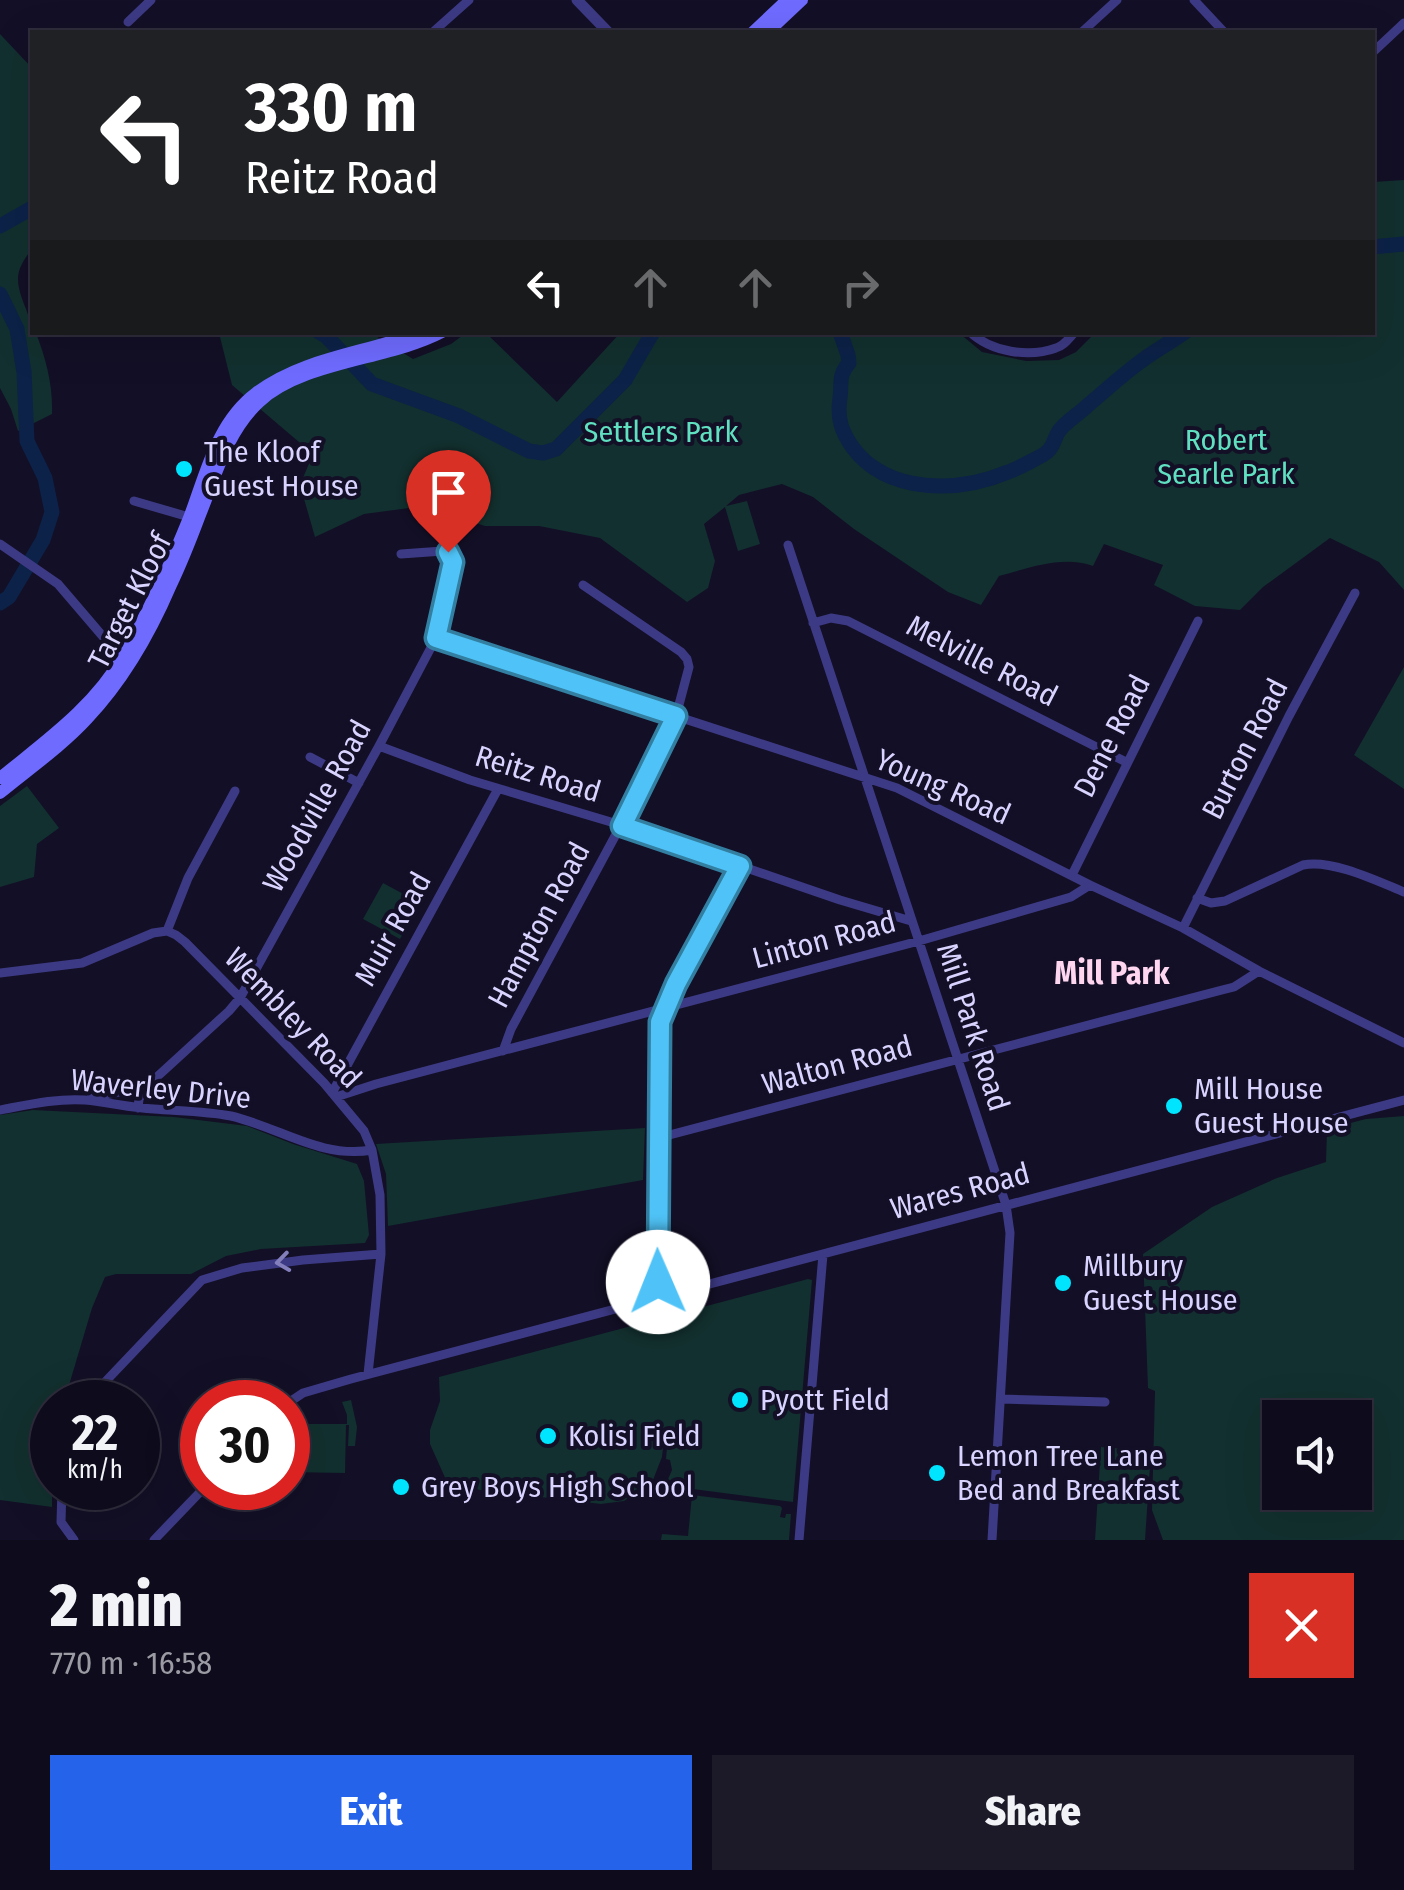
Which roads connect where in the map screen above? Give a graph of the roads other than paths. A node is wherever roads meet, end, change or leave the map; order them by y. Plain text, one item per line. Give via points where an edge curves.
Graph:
1 (151, 0) edge
2 (468, 0) edge
3 (577, 0) edge
4 (788, 0) edge
5 (802, 0) edge
6 (1117, 0) edge
7 (1194, 0) edge
8 (128, 22) dead end
9 (1404, 23) edge
10 (436, 30) edge
11 (606, 30) edge
12 (755, 30) edge
13 (770, 30) edge
14 (1084, 30) edge
15 (1222, 30) edge
16 (1375, 50) edge
17 (436, 335) edge
18 (974, 335) edge
19 (1072, 335) edge
20 (389, 341) edge
21 (258, 397) junction
22 (134, 501) dead end
23 (189, 517) junction
24 (0, 544) edge
25 (788, 545) dead end
26 (401, 554) dead end
27 (584, 585) dead end
28 (1355, 594) dead end
29 (1198, 621) dead end
30 (813, 623) junction
31 (436, 638) junction
32 (125, 662) junction
33 (676, 716) junction
34 (379, 746) junction
35 (310, 757) dead end
36 (1126, 762) junction
37 (26, 764) junction
38 (0, 778) edge
39 (864, 778) junction
40 (359, 783) junction
41 (498, 789) junction
42 (235, 791) dead end
43 (0, 793) edge
44 (622, 826) junction
45 (740, 866) junction
46 (1072, 874) junction
47 (1090, 884) junction
48 (1404, 892) edge
49 (1197, 898) junction
50 (912, 921) junction
51 (1183, 928) junction
52 (167, 931) junction
53 (918, 941) junction
54 (1259, 971) junction
55 (0, 973) edge
56 (240, 998) junction
57 (664, 1008) junction
58 (1404, 1043) edge
59 (503, 1051) junction
60 (957, 1059) junction
61 (147, 1086) junction
62 (334, 1095) junction
63 (82, 1100) junction
64 (1404, 1100) edge
65 (138, 1108) junction
66 (0, 1110) edge
67 (658, 1138) junction
68 (372, 1150) junction
69 (1006, 1204) junction
70 (380, 1254) junction
71 (823, 1254) junction
72 (660, 1297) junction
73 (368, 1374) junction
74 (107, 1380) edge
75 (310, 1390) edge
76 (1002, 1399) junction
77 (1104, 1402) dead end
78 (61, 1510) edge
79 (183, 1510) edge
80 (74, 1540) edge
81 (154, 1540) edge
82 (799, 1540) edge
83 (992, 1540) edge

1 - 8 street
2 - 10 street
3 - 11 street
4 - 12 main road
5 - 13 main road
6 - 14 street
7 - 15 street
9 - 16 street
17 - 20 main road via 418,344
18 - 19 street via 992,348 1036,352 1058,348
20 - 21 main road
21 - 23 main road, Target Kloof via 230,420 212,451
21 - 32 main road, Target Kloof via 220,462 169,592
22 - 23 street
23 - 32 main road, Target Kloof
24 - 32 street via 66,592
25 - 30 street, Mill Park Road
26 - 31 street, Woodville Road via 442,551 453,559
27 - 33 street, Hampton Road via 685,656 689,667
28 - 49 street, Burton Road
29 - 36 street, Dene Road
30 - 36 street, Melville Road via 848,621
30 - 39 street, Mill Park Road
31 - 33 street, Young Road
31 - 34 street, Woodville Road
32 - 37 main road, Target Kloof via 122,678 85,722
33 - 39 street, Young Road
33 - 44 street, Hampton Road
34 - 40 street, Woodville Road
34 - 41 street, Reitz Road
35 - 40 street
36 - 46 street, Dene Road
37 - 38 main road, Target Kloof
37 - 43 main road, Target Kloof
39 - 46 street, Young Road
39 - 50 street, Mill Park Road
40 - 56 street, Woodville Road
41 - 44 street, Reitz Road
41 - 62 street, Muir Road
42 - 52 street
44 - 45 street, Reitz Road
44 - 59 street, Hampton Road
45 - 50 street, Reitz Road
45 - 57 street
46 - 47 street, Young Road
47 - 51 street, Young Road
47 - 53 street, Linton Road via 1071,898
48 - 49 street via 1316,863 1225,901
49 - 51 street, Burton Road
50 - 53 street, Mill Park Road
51 - 54 street, Young Road
52 - 55 street via 82,963
52 - 56 street, Wembley Road
53 - 57 street, Linton Road
53 - 60 street, Mill Park Road
54 - 58 street, Young Road
54 - 60 street, Walton Road via 1222,990
56 - 61 street, Woodville Road
56 - 62 street, Wembley Road
57 - 59 street, Linton Road
57 - 67 street
59 - 62 street, Linton Road
60 - 67 street, Walton Road
60 - 69 street, Mill Park Road
61 - 63 street
61 - 65 street
62 - 68 street, Wembley Road
63 - 65 street, Waverley Drive
63 - 66 street, Waverley Drive
64 - 69 street, Wares Road
65 - 68 street, Waverley Drive via 224,1115 322,1148
67 - 72 street
68 - 70 street
69 - 71 street, Wares Road
69 - 76 street, Mill Park Road
70 - 73 street
70 -> 74 street via 242,1268 202,1280
71 - 72 street, Wares Road
71 - 82 street
72 - 73 street, Wares Road
73 - 75 street, Wares Road
76 - 77 street
76 - 83 street, Mill Park Road
78 - 80 street
79 - 81 street

